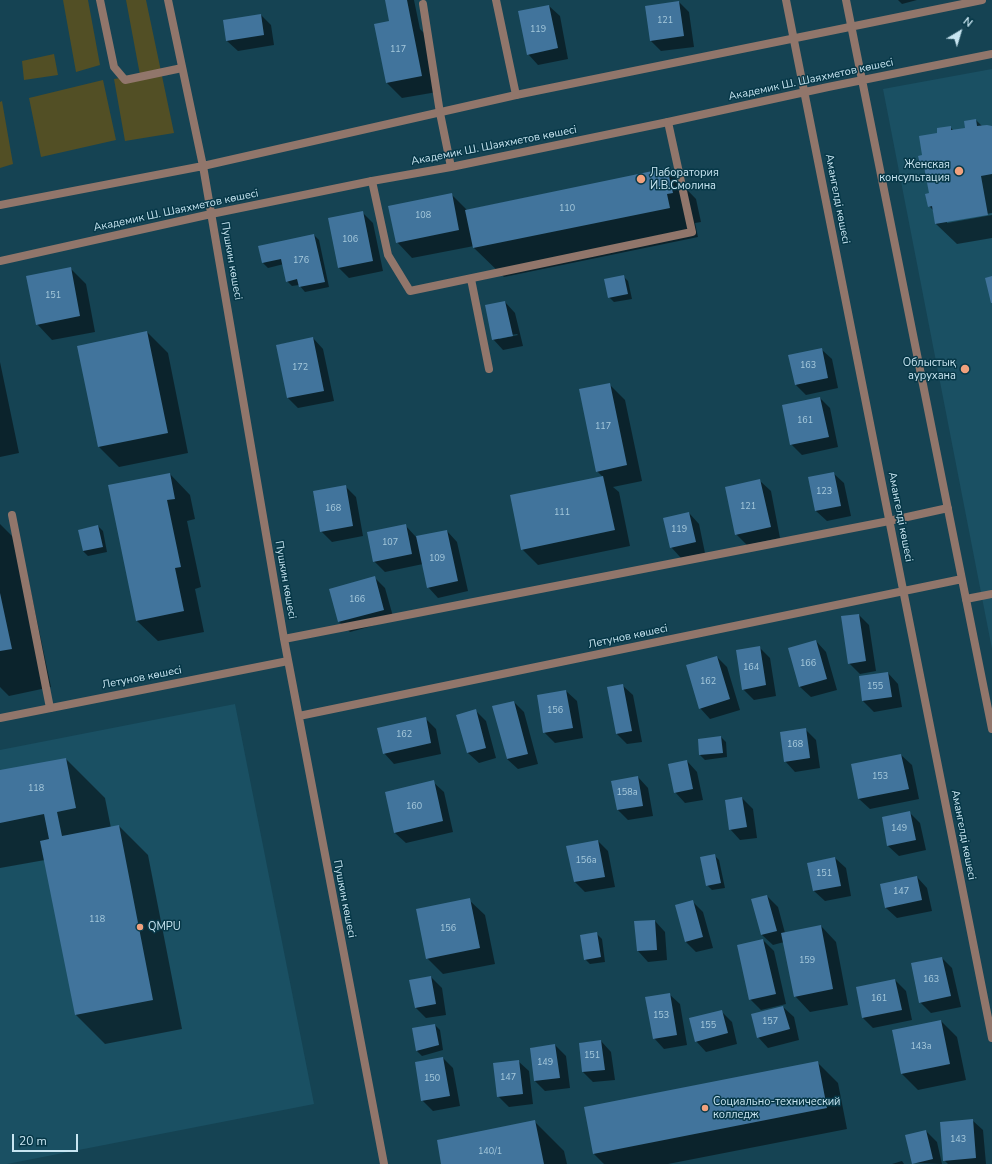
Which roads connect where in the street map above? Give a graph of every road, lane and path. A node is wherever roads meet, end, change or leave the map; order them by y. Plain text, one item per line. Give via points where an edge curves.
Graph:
1 (100, 0) edge
2 (168, 0) edge
3 (496, 0) edge
4 (786, 0) edge
5 (846, 0) edge
6 (982, 0) edge
7 (423, 4) dead end
8 (851, 26) junction
9 (794, 38) junction
10 (992, 54) edge
11 (182, 68) junction
12 (861, 80) junction
13 (805, 92) junction
14 (516, 95) junction
15 (440, 113) junction
16 (668, 122) junction
17 (203, 166) junction
18 (451, 167) junction
19 (372, 181) junction
20 (0, 205) edge
21 (211, 214) junction
22 (0, 261) edge
23 (471, 279) junction
24 (489, 369) dead end
25 (948, 508) junction
26 (12, 516) dead end
27 (890, 521) junction
28 (962, 579) junction
29 (904, 591) junction
30 (992, 594) edge
31 (966, 599) junction
32 (284, 639) junction
33 (288, 661) junction
34 (50, 708) junction
35 (298, 716) junction
36 (0, 718) edge
37 (992, 729) edge
38 (992, 1038) edge
39 (384, 1164) edge

1 - 11 street via 114,67 125,80
2 - 11 street, Пушкин көшесі
3 - 14 street
4 - 9 street, Амангелді көшесі
5 - 8 street
6 - 8 street
7 - 15 street
8 - 9 street
8 - 12 street
9 - 13 street, Амангелді көшесі
9 - 14 street
10 - 12 street, Академик Ш. Шаяхметов көшесі
11 - 17 street, Пушкин көшесі
12 - 13 street, Академик Ш. Шаяхметов көшесі
12 - 25 street
13 - 16 street, Академик Ш. Шаяхметов көшесі
13 - 27 street, Амангелді көшесі
14 - 15 street
15 - 17 street
15 - 18 street
16 - 18 street, Академик Ш. Шаяхметов көшесі
16 - 23 street via 692,232
17 - 20 street
17 - 21 street, Пушкин көшесі
18 - 19 street, Академик Ш. Шаяхметов көшесі
19 - 21 street, Академик Ш. Шаяхметов көшесі
19 - 23 street via 388,255 410,291
21 - 22 street, Академик Ш. Шаяхметов көшесі
21 - 32 street, Пушкин көшесі
23 - 24 street
25 - 27 street
25 - 28 street
26 - 34 street
27 - 29 street, Амангелді көшесі
27 - 32 street
28 - 29 street, Летунов көшесі
28 - 31 street
29 - 35 street, Летунов көшесі
29 - 38 street, Амангелді көшесі
30 - 31 street
31 - 37 street
32 - 33 street, Пушкин көшесі
33 - 34 street, Летунов көшесі
33 - 35 street, Пушкин көшесі
34 - 36 street, Летунов көшесі
35 - 39 street, Пушкин көшесі

